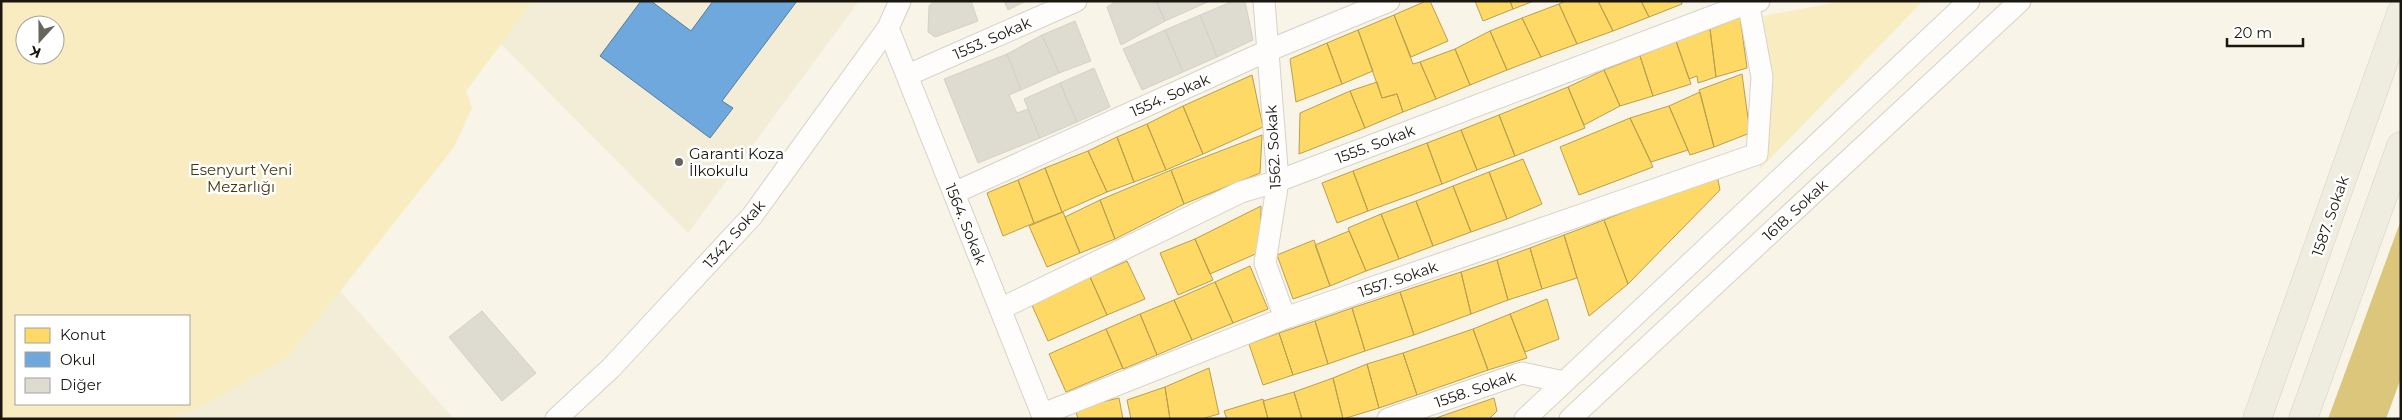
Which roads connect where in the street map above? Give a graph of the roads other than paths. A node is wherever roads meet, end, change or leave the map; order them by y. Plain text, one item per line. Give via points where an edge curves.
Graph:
1 (900, 1) edge
2 (1076, 1) edge
3 (1264, 1) edge
4 (1389, 1) edge
5 (1969, 1) edge
6 (2020, 1) edge
7 (1752, 2) edge
8 (2401, 13) edge
9 (888, 28) junction
10 (1267, 51) junction
11 (908, 75) junction
12 (2401, 146) edge
13 (1278, 181) junction
14 (954, 192) junction
15 (1000, 309) junction
16 (1285, 318) junction
17 (1564, 382) junction
18 (1044, 417) edge
19 (556, 419) edge
20 (1388, 419) edge
21 (1525, 419) edge
22 (1570, 419) edge
23 (2257, 419) edge
24 (2303, 419) edge

1 - 9 street, 1342. Sokak
2 - 11 street, 1553. Sokak
3 - 10 street, 1562. Sokak
4 - 10 street, 1554. Sokak
5 - 17 street
6 - 22 street, 1618. Sokak
7 - 13 street, 1555. Sokak
7 - 16 street, 1557. Sokak via 1762,77 1757,154
8 - 23 main road, 1587. Sokak
9 - 11 street, 1564. Sokak
9 - 19 street, 1342. Sokak via 752,216 611,368
10 - 13 street, 1562. Sokak
10 - 14 street, 1554. Sokak
11 - 14 street, 1564. Sokak
12 - 24 main road
13 - 15 street, 1555. Sokak via 1241,192
13 - 16 street, 1562. Sokak via 1265,263
14 - 15 street, 1564. Sokak
15 - 18 street, 1564. Sokak
16 - 18 street, 1557. Sokak
17 - 20 street, 1558. Sokak via 1522,374
17 - 21 street

